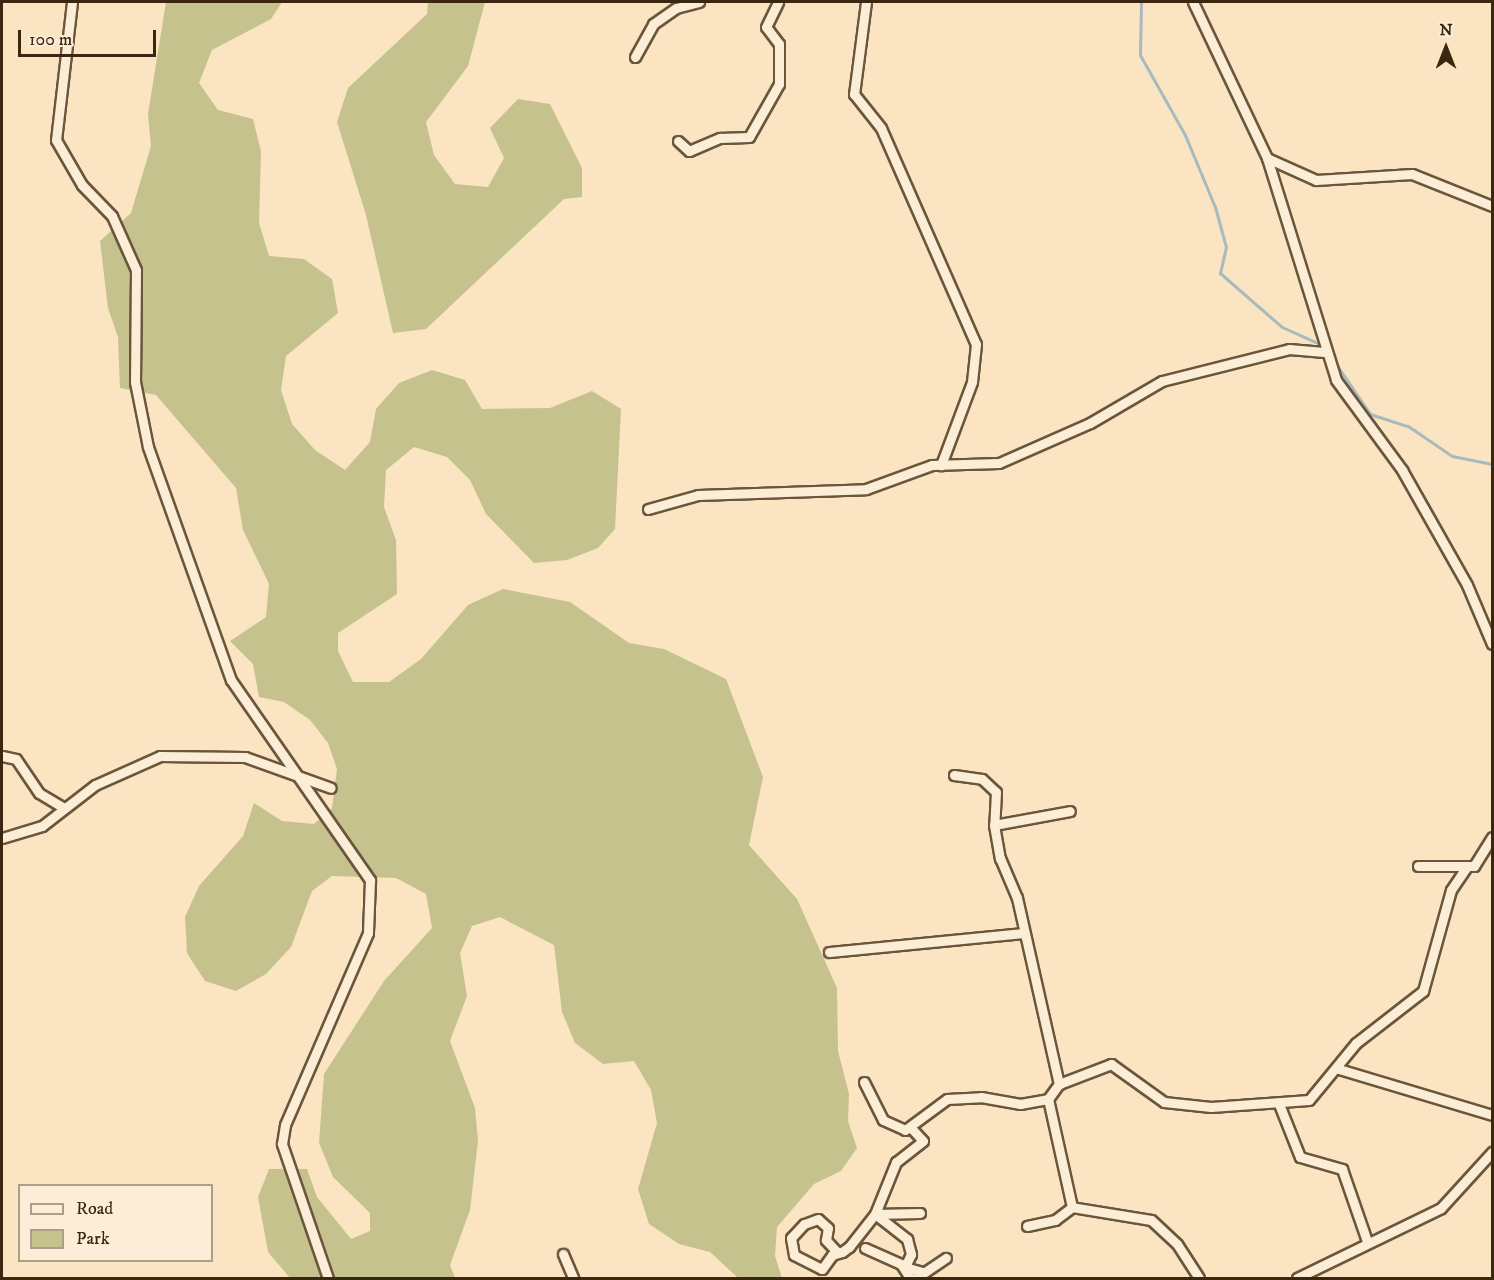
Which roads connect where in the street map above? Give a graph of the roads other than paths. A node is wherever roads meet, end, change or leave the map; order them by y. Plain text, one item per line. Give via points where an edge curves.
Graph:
1 (72, 2) edge
2 (699, 2) edge
3 (778, 2) edge
4 (866, 2) edge
5 (1193, 2) edge
6 (635, 57) dead end
7 (678, 141) dead end
8 (1267, 158) junction
9 (1492, 206) edge
10 (1322, 347) junction
11 (941, 465) junction
12 (648, 509) dead end
13 (1492, 644) edge
14 (2, 756) edge
15 (954, 775) dead end
16 (302, 777) junction
17 (331, 788) dead end
18 (62, 807) junction
19 (1070, 811) dead end
20 (994, 825) junction
21 (1492, 837) edge
22 (2, 838) edge
23 (1418, 866) dead end
24 (1466, 868) junction
25 (1024, 933) junction
26 (829, 952) dead end
27 (1339, 1069) junction
28 (864, 1082) dead end
29 (1059, 1084) junction
30 (1048, 1099) junction
31 (1279, 1104) junction
32 (1492, 1115) edge
33 (912, 1129) junction
34 (1492, 1152) edge
35 (1072, 1207) junction
36 (920, 1213) dead end
37 (875, 1214) junction
38 (1027, 1226) dead end
39 (1367, 1241) junction
40 (865, 1248) dead end
41 (838, 1253) junction
42 (563, 1254) dead end
43 (946, 1258) dead end
44 (920, 1275) edge
45 (328, 1278) edge
46 (573, 1278) edge
47 (910, 1278) edge
48 (1199, 1278) edge
49 (1297, 1278) edge

1 - 16 street via 56,140 82,185 112,216 136,270 137,406 222,659 246,706
2 - 6 street via 676,8 652,24
3 - 7 street via 766,27 779,44 779,84 749,137 720,138 689,151
4 - 11 street via 854,94 881,128 976,344 972,382
5 - 8 street
8 - 9 street via 1316,180 1412,174
8 - 10 street
10 - 11 street via 1289,349 1175,377 999,463
10 - 13 street via 1336,380 1440,536
11 - 12 street via 912,470 866,489 698,495
14 - 18 street via 16,759 39,793
15 - 20 street via 976,777 993,786 998,802
16 - 17 street
16 - 18 street via 245,757 167,755 128,767
16 - 45 street via 370,880 373,906 368,933 285,1125 282,1144
18 - 22 street via 42,826
19 - 20 street
20 - 25 street
21 - 24 street via 1479,861
23 - 24 street
24 - 27 street via 1451,890 1423,991 1356,1043
25 - 26 street
25 - 29 street
27 - 31 street via 1309,1100
27 - 32 street via 1454,1108
28 - 33 street via 883,1120
29 - 30 street
29 - 31 street via 1111,1064 1164,1102 1206,1107
30 - 33 street via 1020,1104 981,1097 947,1099 921,1114
30 - 35 street
31 - 39 street via 1300,1157 1341,1169
33 - 37 street via 923,1141 896,1162
34 - 39 street via 1441,1208
35 - 38 street via 1055,1220
35 - 48 street via 1151,1220 1177,1244
36 - 37 street
37 - 41 street
37 - 44 street via 907,1239 911,1254 905,1267
39 - 49 street
40 - 47 street via 901,1264
41 - 41 street via 822,1269 794,1255 791,1238 804,1224 818,1220 828,1228 826,1240
42 - 46 street
43 - 44 street

